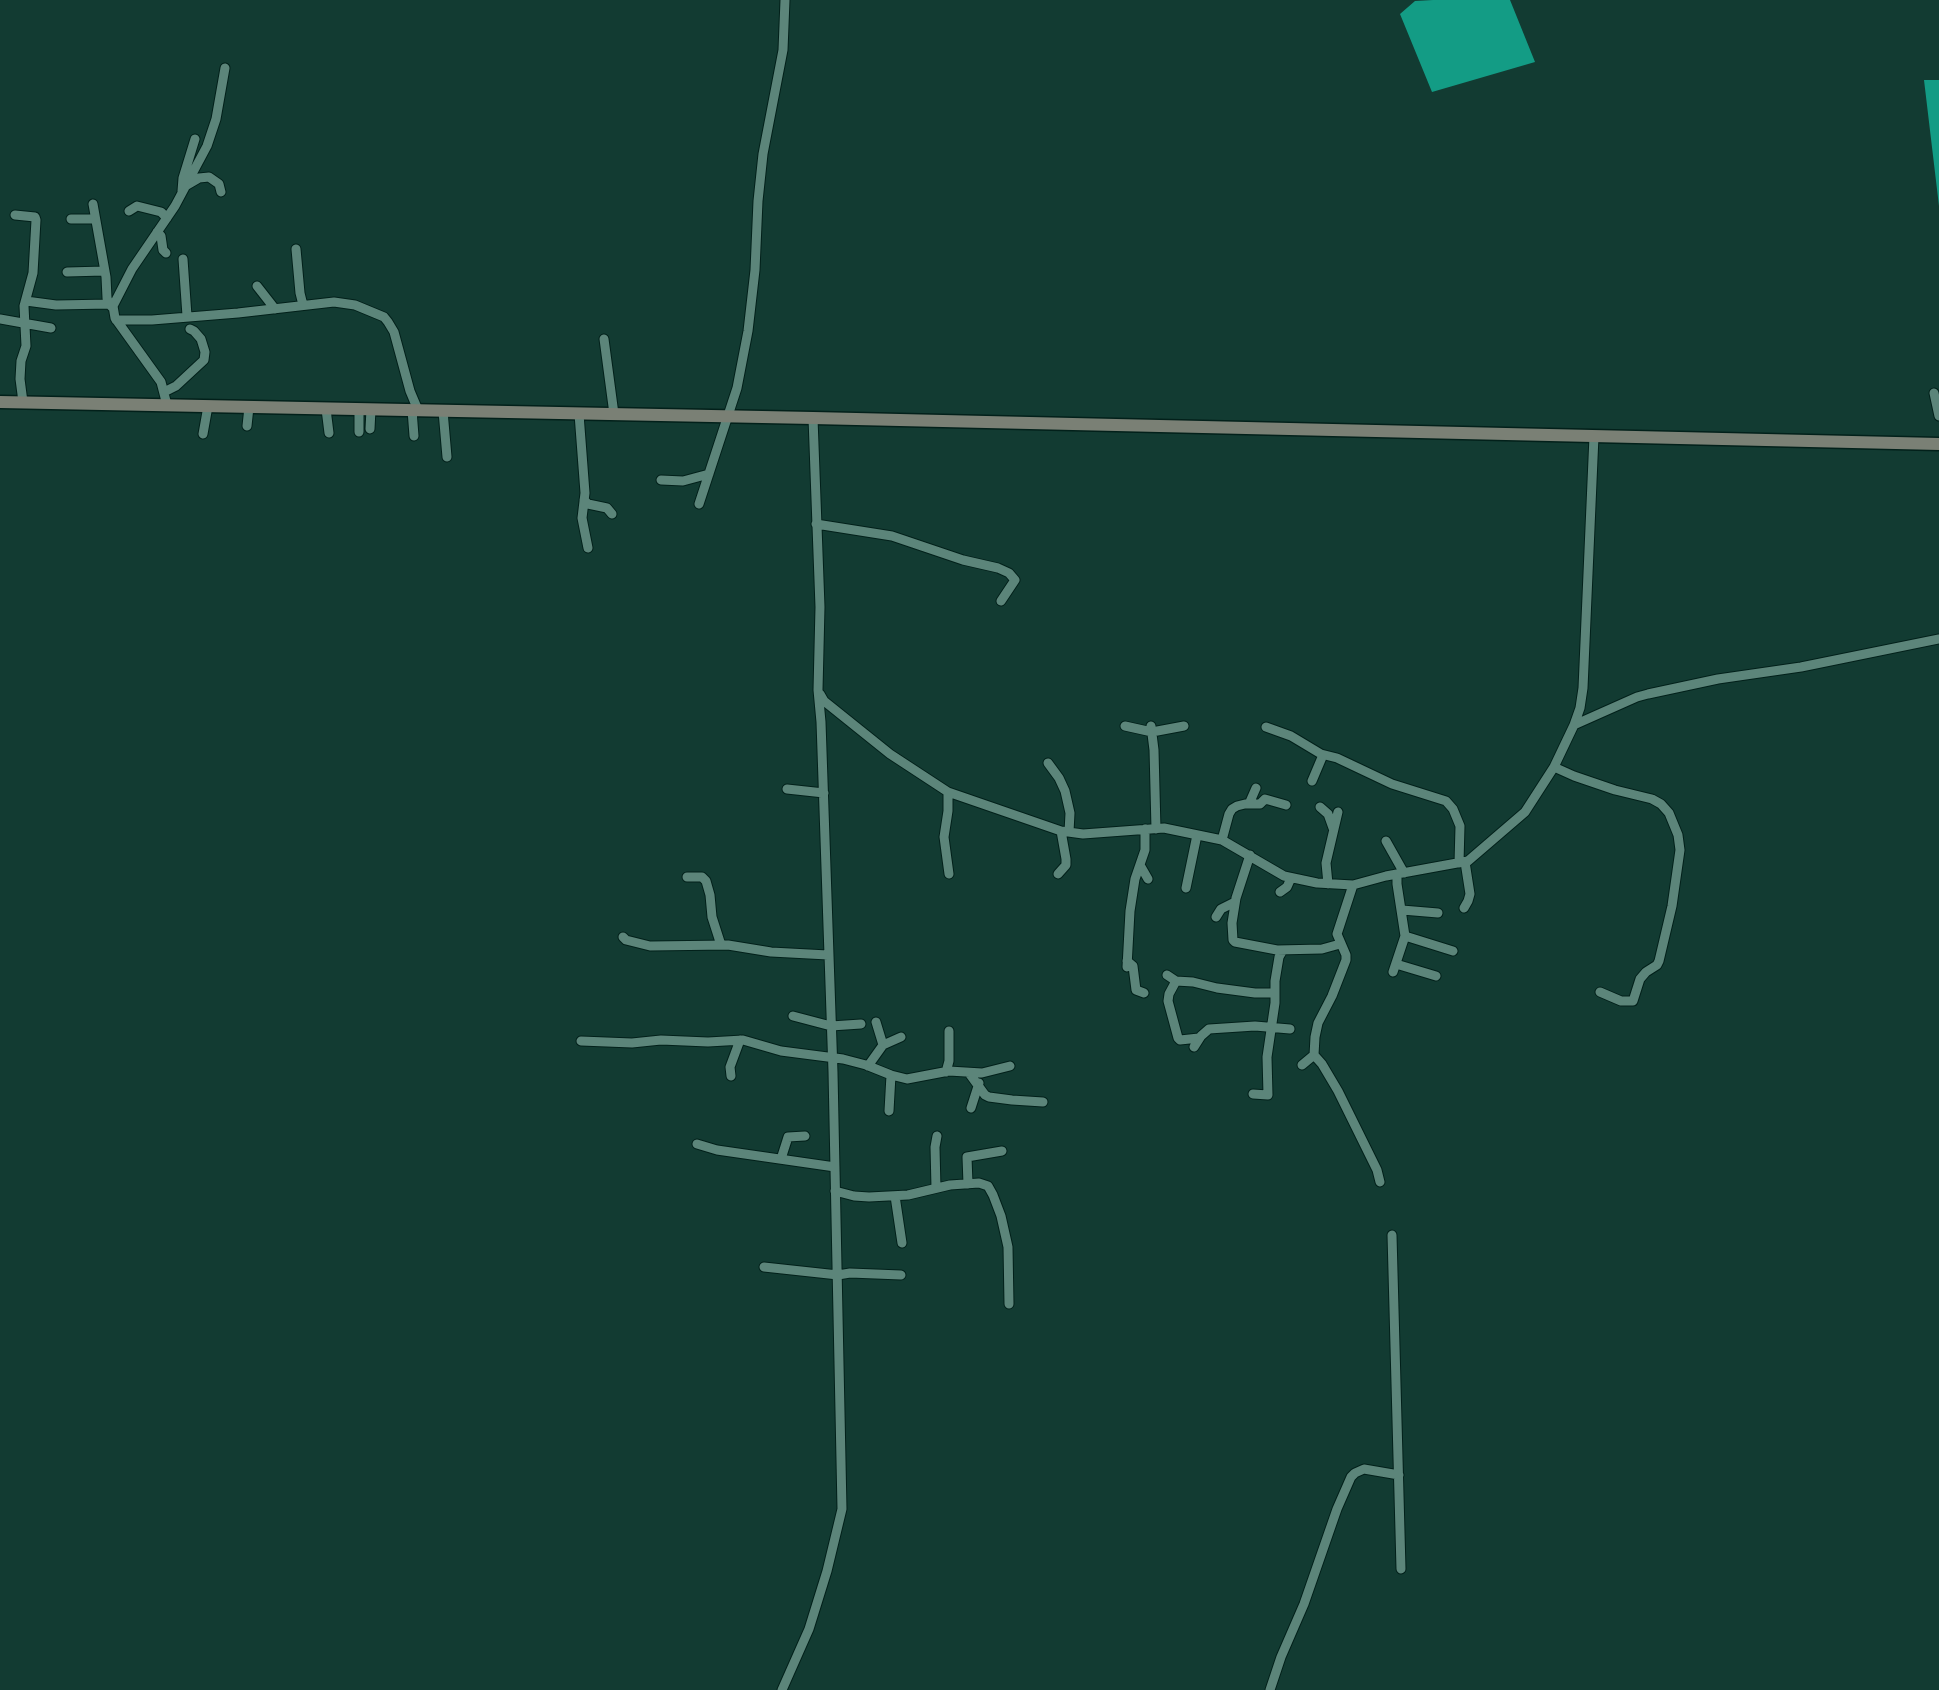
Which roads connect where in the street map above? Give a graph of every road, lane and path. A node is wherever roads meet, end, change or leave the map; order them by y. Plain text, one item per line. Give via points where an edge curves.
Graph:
1 (785, 0) edge
2 (225, 68) dead end
3 (195, 139) dead end
4 (187, 185) junction
5 (221, 192) dead end
6 (181, 196) junction
7 (93, 204) dead end
8 (129, 211) dead end
9 (14, 214) dead end
10 (167, 218) junction
11 (71, 219) dead end
12 (95, 219) junction
13 (157, 232) junction
14 (296, 249) dead end
15 (166, 253) dead end
16 (183, 259) dead end
17 (104, 271) junction
18 (67, 272) dead end
19 (257, 286) dead end
20 (26, 301) junction
21 (303, 305) junction
22 (111, 306) junction
23 (275, 309) junction
24 (187, 316) junction
25 (0, 319) edge
26 (116, 320) junction
27 (25, 323) junction
28 (50, 328) dead end
29 (190, 329) dead end
30 (604, 339) dead end
31 (164, 392) junction
32 (1934, 393) dead end
33 (0, 402) edge
34 (23, 402) junction
35 (167, 405) junction
36 (208, 406) junction
37 (249, 407) junction
38 (326, 408) junction
39 (365, 409) junction
40 (415, 410) junction
41 (443, 411) junction
42 (579, 414) junction
43 (614, 414) junction
44 (1939, 416) edge
45 (728, 417) junction
46 (812, 418) junction
47 (247, 426) dead end
48 (370, 429) dead end
49 (359, 432) dead end
50 (328, 433) dead end
51 (203, 434) dead end
52 (414, 436) dead end
53 (1594, 436) junction
54 (1939, 444) edge
55 (447, 456) dead end
56 (709, 474) junction
57 (661, 480) dead end
58 (584, 500) junction
59 (699, 504) dead end
60 (612, 514) dead end
61 (816, 524) junction
62 (588, 548) dead end
63 (1001, 601) dead end
64 (1939, 639) edge
65 (818, 690) junction
66 (1125, 726) dead end
67 (1184, 726) dead end
68 (1574, 726) junction
69 (1266, 728) dead end
70 (1151, 729) junction
71 (1323, 755) junction
72 (1048, 763) dead end
73 (1554, 767) junction
74 (1312, 781) dead end
75 (1256, 788) dead end
76 (787, 789) dead end
77 (948, 792) junction
78 (824, 793) junction
79 (1249, 804) junction
80 (1286, 805) dead end
81 (1320, 807) dead end
82 (1338, 812) dead end
83 (1145, 829) junction
84 (1156, 829) junction
85 (1334, 831) junction
86 (1065, 832) junction
87 (1196, 835) junction
88 (1222, 840) junction
89 (1386, 841) dead end
90 (1250, 855) junction
91 (1462, 862) junction
92 (1140, 866) junction
93 (949, 874) dead end
94 (1058, 874) dead end
95 (1401, 874) junction
96 (687, 877) dead end
97 (1291, 878) junction
98 (1148, 879) dead end
99 (1328, 884) junction
100 (1353, 885) junction
101 (1186, 888) dead end
102 (1280, 892) dead end
103 (1235, 902) junction
104 (1464, 908) dead end
105 (1402, 910) junction
106 (1438, 913) dead end
107 (1216, 917) dead end
108 (1405, 936) junction
109 (623, 937) dead end
110 (1340, 944) junction
111 (721, 945) junction
112 (1283, 950) junction
113 (1452, 951) dead end
114 (828, 955) junction
115 (1167, 975) dead end
116 (1436, 976) dead end
117 (1176, 981) junction
118 (1600, 992) dead end
119 (1144, 993) dead end
120 (1275, 993) junction
121 (793, 1016) dead end
122 (876, 1022) dead end
123 (861, 1024) dead end
124 (831, 1026) junction
125 (1271, 1028) junction
126 (1290, 1029) dead end
127 (949, 1031) dead end
128 (901, 1037) dead end
129 (1199, 1038) junction
130 (740, 1040) junction
131 (581, 1041) dead end
132 (883, 1045) junction
133 (1194, 1047) dead end
134 (1314, 1055) junction
135 (832, 1058) junction
136 (1302, 1065) dead end
137 (868, 1066) junction
138 (1010, 1066) dead end
139 (946, 1072) junction
140 (969, 1073) junction
141 (982, 1073) junction
142 (891, 1075) junction
143 (731, 1076) dead end
144 (978, 1086) junction
145 (1253, 1094) dead end
146 (1043, 1102) dead end
147 (971, 1108) dead end
148 (889, 1111) dead end
149 (805, 1136) dead end
150 (938, 1136) dead end
151 (698, 1144) dead end
152 (1002, 1152) dead end
153 (781, 1159) junction
154 (835, 1167) junction
155 (1380, 1182) dead end
156 (968, 1184) junction
157 (936, 1188) junction
158 (836, 1191) junction
159 (894, 1196) junction
160 (1392, 1236) dead end
161 (902, 1244) dead end
162 (764, 1268) dead end
163 (838, 1275) junction
164 (901, 1275) dead end
165 (1009, 1304) dead end
166 (1399, 1475) junction
167 (1401, 1569) dead end
168 (782, 1690) edge
169 (1270, 1690) edge

1 - 45 street via 783,50 763,154 749,325
2 - 4 street via 211,135
3 - 6 street
4 - 5 street via 209,177 219,184
4 - 6 street
6 - 10 street
7 - 12 street
8 - 10 street via 138,206 161,212
9 - 20 street via 35,217 36,220 33,272
10 - 13 street
11 - 12 street
12 - 17 street
13 - 15 street
13 - 22 street
14 - 21 street
16 - 24 street
17 - 18 street
17 - 22 street
19 - 23 street
20 - 22 street
20 - 27 street
21 - 23 street
21 - 40 street via 342,302 384,317 394,332
22 - 26 street
23 - 24 street
24 - 26 street
25 - 27 street
26 - 31 street via 161,382
27 - 28 street
27 - 34 street via 26,346 20,380
29 - 31 street via 201,339 206,352 204,360 176,386
30 - 43 street
31 - 35 street
32 - 44 street
33 - 34 street
34 - 35 street
35 - 36 street
36 - 37 street
36 - 51 street
37 - 38 street
37 - 47 street
38 - 39 street
38 - 50 street
39 - 40 street
39 - 48 street
39 - 49 street
40 - 41 street
40 - 52 street
41 - 42 street
41 - 55 street
42 - 43 street
42 - 58 street
43 - 45 street
45 - 46 street
45 - 56 street
46 - 53 street
46 - 61 street
53 - 54 street
53 - 68 street via 1583,688
56 - 57 street via 683,481
56 - 59 street
58 - 60 street via 606,508
58 - 62 street via 582,518
61 - 63 street via 892,536 998,568 1015,580
61 - 65 street via 820,606
64 - 68 street via 1648,694
65 - 77 street via 824,701 890,754
65 - 78 street
66 - 70 street
67 - 70 street
68 - 73 street
69 - 71 street via 1291,736
70 - 84 street
71 - 74 street
71 - 91 street via 1450,804 1460,826
72 - 86 street via 1065,791 1070,813
73 - 91 street via 1525,812
73 - 118 street via 1615,790 1652,799 1669,813 1678,835 1680,850 1672,906 1659,961 1640,979 1633,1001 1621,1001
75 - 79 street
76 - 78 street
77 - 86 street
77 - 93 street via 944,837
78 - 114 street
79 - 80 street via 1260,804 1265,799
79 - 88 street via 1232,809
81 - 85 street via 1328,814
82 - 85 street
83 - 84 street
83 - 86 street via 1083,834
83 - 92 street via 1145,850
84 - 87 street
85 - 99 street via 1326,863
86 - 94 street via 1066,865
87 - 88 street
87 - 101 street
88 - 90 street
89 - 95 street
90 - 97 street
90 - 103 street
91 - 95 street
91 - 104 street via 1470,894
92 - 98 street
92 - 119 street via 1132,895 1127,964 1133,966 1136,990
95 - 100 street
95 - 105 street via 1397,884
96 - 111 street via 702,877 706,881
97 - 99 street
97 - 102 street
99 - 100 street
100 - 110 street via 1336,934
103 - 107 street via 1221,909
103 - 112 street via 1232,923 1235,942
105 - 106 street
105 - 108 street
108 - 113 street
108 - 116 street via 1394,968
109 - 111 street via 650,946
110 - 112 street via 1322,949
110 - 134 street via 1346,960 1318,1023
111 - 114 street
112 - 120 street
114 - 124 street
115 - 117 street
117 - 120 street via 1239,992
117 - 129 street via 1168,1001 1178,1038
120 - 125 street
121 - 124 street
122 - 132 street
123 - 124 street
124 - 135 street
125 - 126 street
125 - 129 street via 1214,1028
125 - 145 street via 1267,1057 1268,1095
127 - 139 street
128 - 132 street
129 - 133 street
130 - 131 street
130 - 135 street via 780,1051
130 - 143 street via 730,1067
132 - 137 street
134 - 136 street
134 - 155 street via 1338,1091
135 - 137 street
135 - 154 street
137 - 142 street
138 - 141 street
139 - 140 street
139 - 142 street via 907,1079
140 - 141 street
140 - 144 street
141 - 144 street
142 - 148 street
144 - 146 street via 985,1095 995,1098
144 - 147 street
149 - 153 street via 788,1136
150 - 157 street via 935,1147
151 - 153 street via 710,1149
152 - 156 street via 967,1157
153 - 154 street
154 - 158 street
156 - 157 street
156 - 165 street via 988,1186 1001,1216 1008,1247
157 - 159 street
158 - 159 street via 854,1196
158 - 163 street
159 - 161 street
160 - 166 street
162 - 163 street
163 - 164 street
163 - 168 street via 842,1509 809,1629
166 - 167 street
166 - 169 street via 1364,1469 1351,1477 1336,1509

